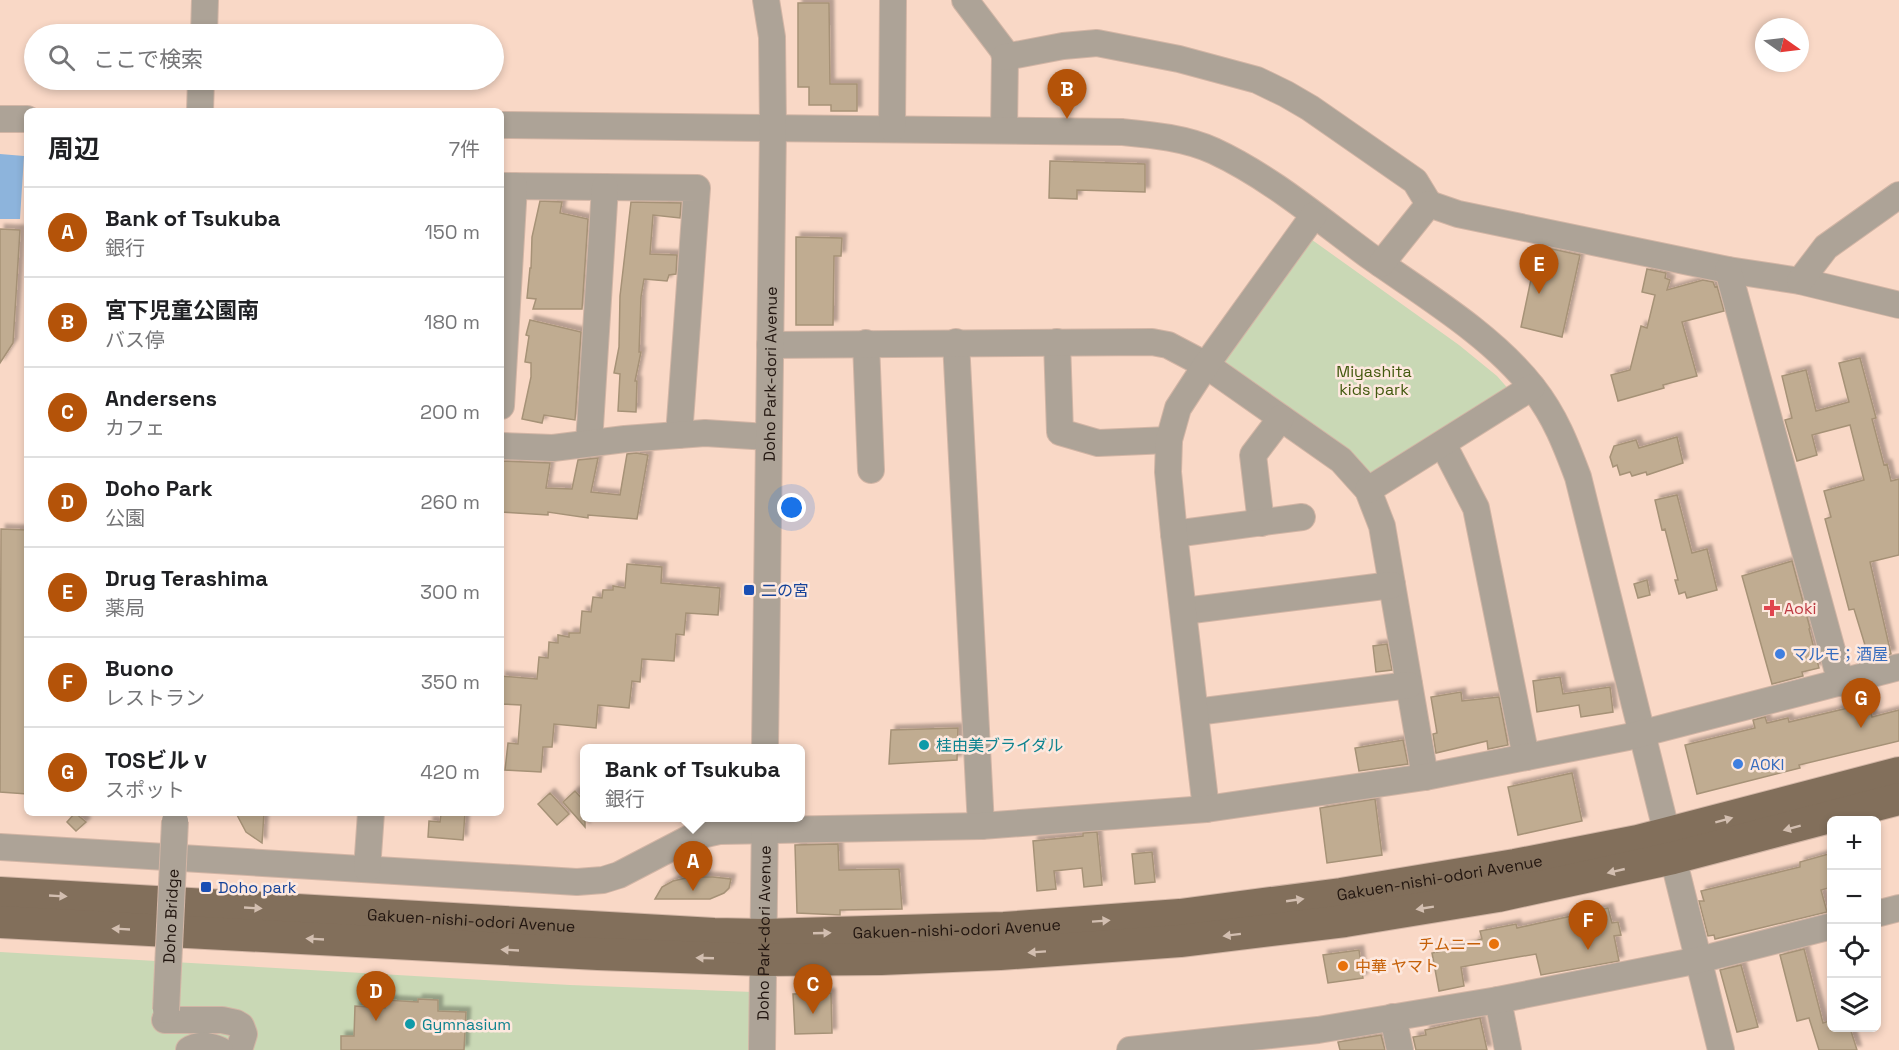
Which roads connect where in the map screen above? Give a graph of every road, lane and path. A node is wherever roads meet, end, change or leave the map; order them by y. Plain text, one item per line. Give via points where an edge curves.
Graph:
1 (206, 0) edge
2 (766, 0) edge
3 (893, 0) edge
4 (965, 0) edge
5 (205, 24) edge
6 (1005, 57) junction
7 (201, 90) edge
8 (200, 108) edge
9 (0, 119) edge
10 (24, 119) edge
11 (504, 125) edge
12 (773, 128) junction
13 (892, 129) junction
14 (1004, 130) junction
15 (508, 186) edge
16 (604, 187) junction
17 (1899, 195) edge
18 (1428, 204) junction
19 (1314, 215) junction
20 (1382, 264) junction
21 (1728, 270) junction
22 (1800, 281) junction
23 (1899, 305) edge
24 (504, 312) edge
25 (956, 342) junction
26 (1058, 342) junction
27 (866, 343) junction
28 (770, 345) junction
29 (1206, 365) junction
30 (1532, 387) junction
31 (1281, 418) junction
32 (679, 435) junction
33 (769, 437) junction
34 (1169, 440) junction
35 (589, 443) junction
36 (1443, 444) junction
37 (504, 446) edge
38 (871, 470) dead end
39 (1368, 490) junction
40 (1302, 517) dead end
41 (1261, 523) junction
42 (1174, 534) junction
43 (1392, 585) junction
44 (1184, 611) junction
45 (1899, 667) edge
46 (1841, 683) junction
47 (1409, 685) junction
48 (1196, 712) junction
49 (1641, 734) junction
50 (765, 744) edge
51 (1526, 757) junction
52 (1899, 773) edge
53 (1425, 777) junction
54 (1899, 799) edge
55 (1206, 808) junction
56 (371, 816) edge
57 (175, 817) edge
58 (765, 824) edge
59 (981, 826) junction
60 (1670, 846) junction
61 (0, 847) edge
62 (367, 869) junction
63 (0, 893) edge
64 (1899, 908) edge
65 (1881, 913) edge
66 (0, 922) edge
67 (1827, 927) edge
68 (764, 948) junction
69 (1699, 960) junction
70 (1498, 1000) junction
71 (1394, 1017) junction
72 (1320, 1040) edge
73 (189, 1050) edge
74 (220, 1050) edge
75 (239, 1050) edge
76 (762, 1050) edge
77 (1130, 1050) edge
78 (1400, 1050) edge
79 (1508, 1050) edge
80 (1721, 1050) edge

1 - 5 street
2 - 12 street, Doho Park-dori Avenue via 772,37
3 - 13 street
4 - 6 street
6 - 14 street
6 - 18 street via 1097,43 1257,80 1310,108 1415,181
7 - 8 street
9 - 10 street
11 - 12 street
12 - 13 street
12 - 28 street, Doho Park-dori Avenue
13 - 14 street
14 - 19 street via 1122,132 1191,143 1239,163
15 - 16 street
15 - 24 street
16 - 32 street via 697,188
16 - 35 street
17 - 22 street via 1826,248
18 - 20 street
18 - 21 street via 1458,214
19 - 20 street
19 - 29 street
20 - 30 street via 1481,336
21 - 22 street
21 - 46 street
22 - 23 street
25 - 26 street
25 - 27 street
25 - 59 street
26 - 29 street via 1152,342 1168,345
26 - 34 street via 1060,432 1098,444
27 - 28 street
27 - 38 street
28 - 33 street, Doho Park-dori Avenue
29 - 31 street
29 - 34 street via 1178,408
30 - 36 street
30 - 49 street via 1560,428 1578,477
31 - 39 street via 1341,460
31 - 41 street via 1253,455
32 - 33 street
32 - 35 street
33 - 50 street, Doho Park-dori Avenue
34 - 42 street
35 - 37 street
36 - 39 street
36 - 51 street via 1476,508
39 - 43 street via 1382,526
40 - 41 street
41 - 42 street
42 - 44 street
43 - 44 street
43 - 47 street
44 - 48 street
45 - 46 street
46 - 49 street
47 - 48 street
47 - 53 street
48 - 55 street
49 - 51 street
49 - 60 street
51 - 53 street
60 -> 52 main road, Gakuen-nishi-odori Avenue
53 - 55 street
54 -> 60 main road, Gakuen-nishi-odori Avenue
55 - 59 street
56 - 62 street
57 - 75 street, Doho Bridge, bridge via 165,1019 236,1023 244,1034
58 - 59 street
58 - 62 street via 693,837 603,880 577,882
58 - 68 street, Doho Park-dori Avenue
60 - 68 main road, Gakuen-nishi-odori Avenue via 1498,896 1345,921 1180,941 881,959
60 - 69 street
61 - 62 street
63 -> 68 main road, Gakuen-nishi-odori Avenue via 690,933
64 - 65 street
68 -> 66 main road, Gakuen-nishi-odori Avenue via 562,952
67 - 69 street
68 - 76 street, Doho Park-dori Avenue
69 - 70 street
69 - 80 street
70 - 71 street
70 - 79 street
71 - 72 street
71 - 78 street
72 - 77 street
73 - 74 street via 204,1045

